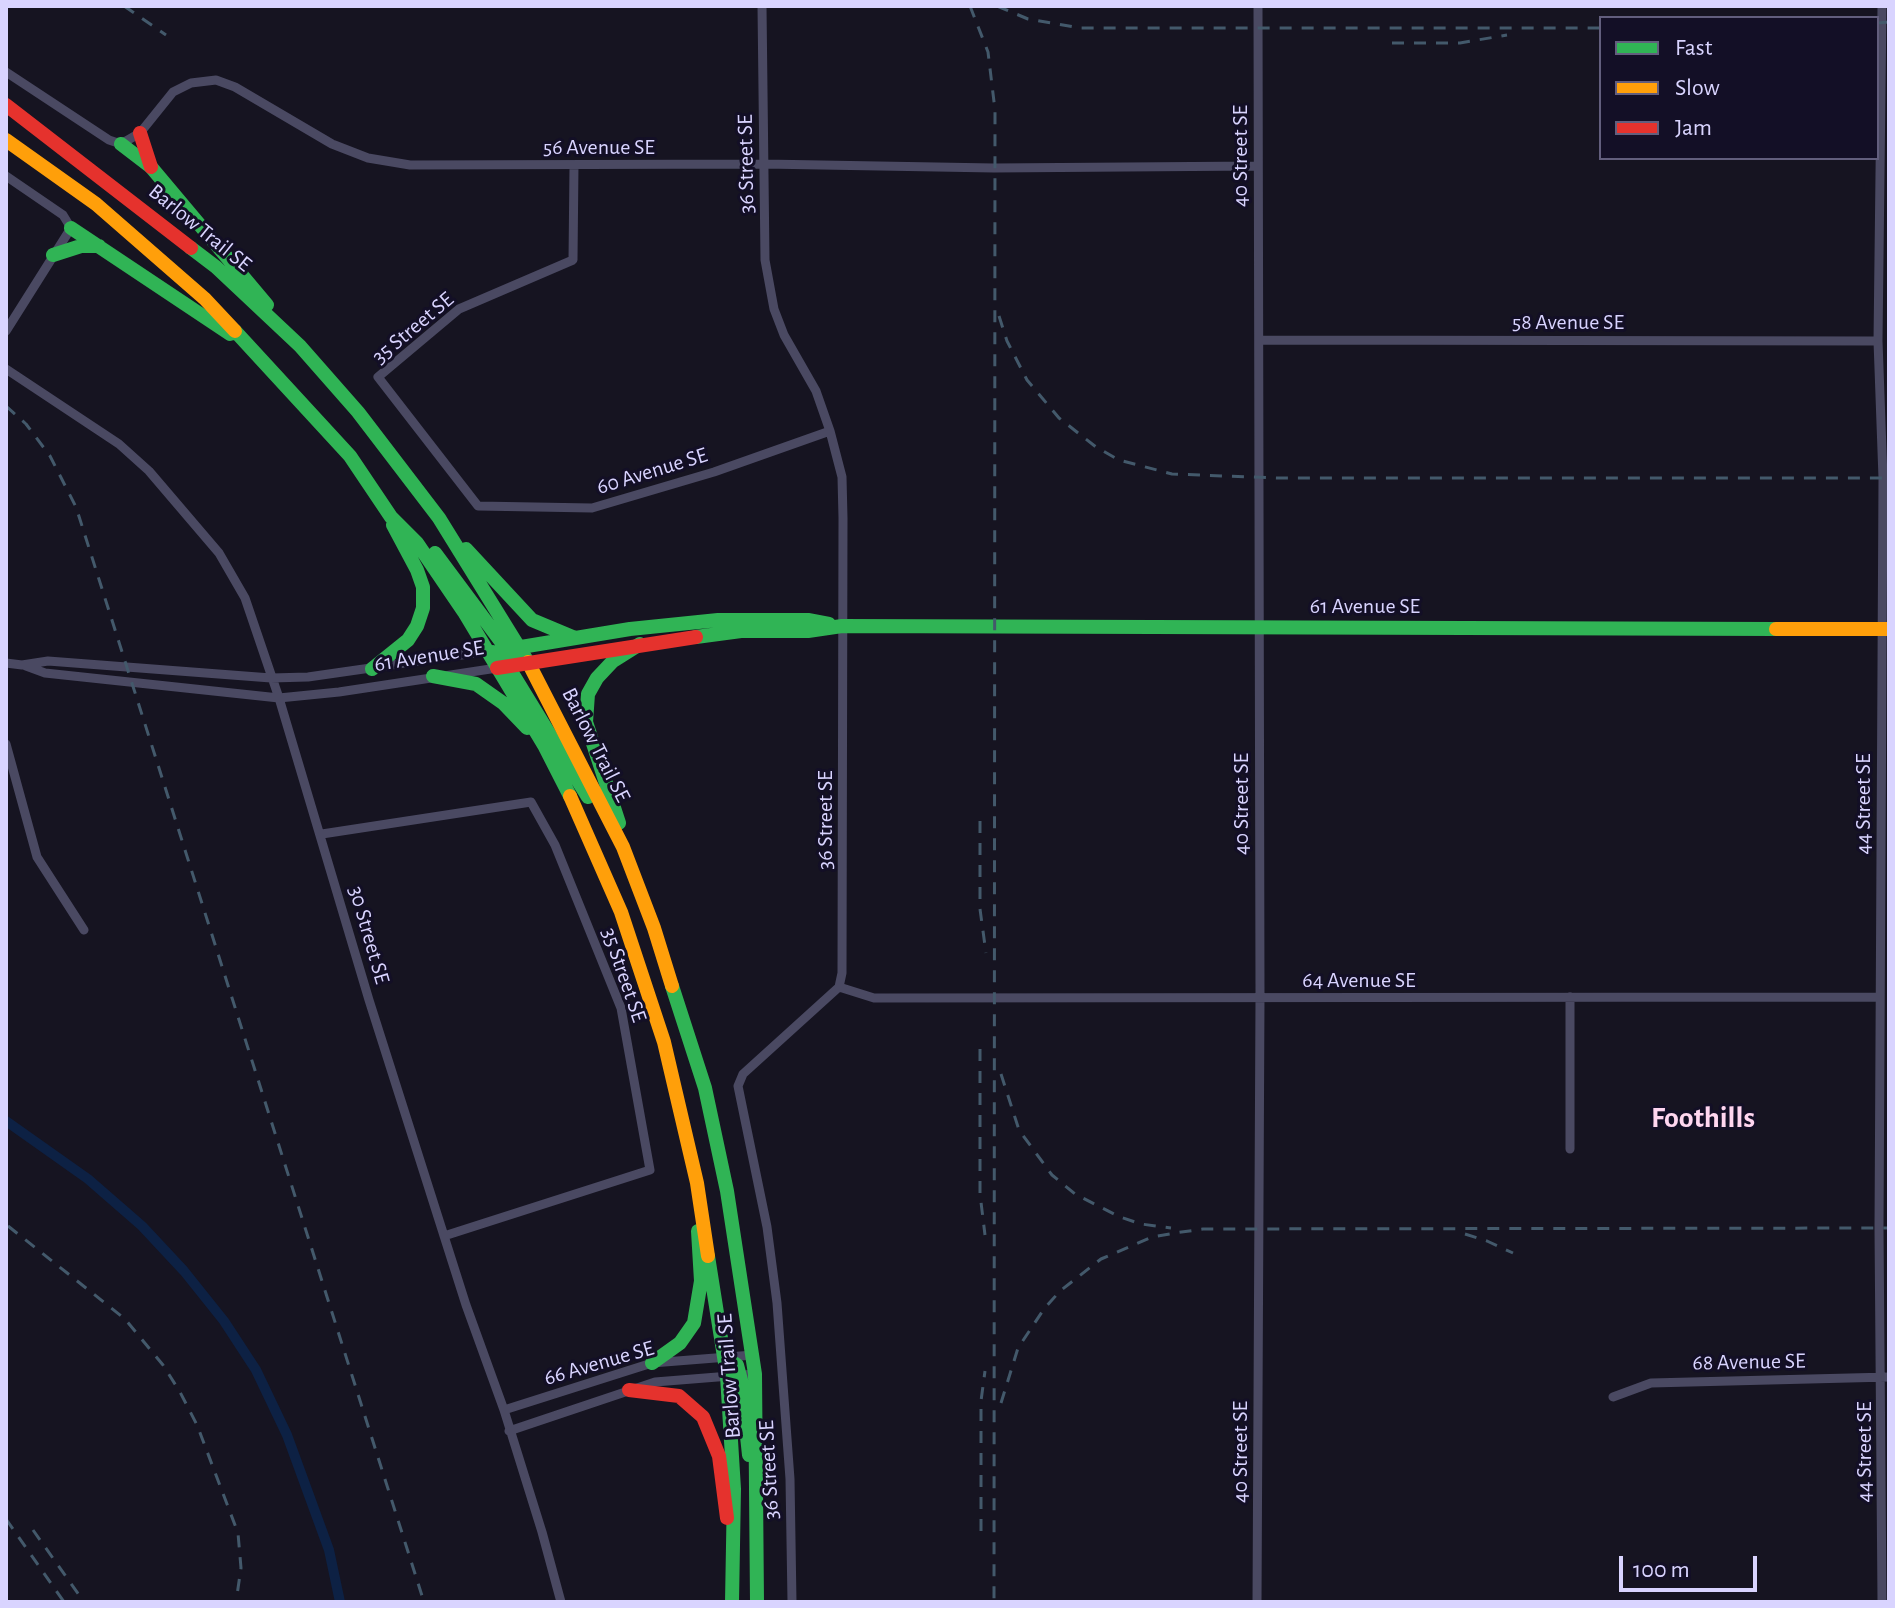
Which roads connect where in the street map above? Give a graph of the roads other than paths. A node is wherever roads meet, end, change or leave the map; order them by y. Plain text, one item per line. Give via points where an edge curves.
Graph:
1 (762, 6) edge
2 (1258, 6) edge
3 (1882, 6) edge
4 (6, 72) edge
5 (6, 105) edge
6 (140, 133) junction
7 (6, 140) edge
8 (121, 144) junction
9 (764, 164) junction
10 (574, 165) junction
11 (1258, 166) junction
12 (151, 167) junction
13 (6, 176) edge
14 (71, 228) junction
15 (99, 246) junction
16 (53, 255) junction
17 (6, 331) edge
18 (1259, 340) junction
19 (1878, 341) junction
20 (300, 346) junction
21 (250, 347) junction
22 (6, 369) edge
23 (830, 431) junction
24 (478, 506) joint
25 (391, 517) junction
26 (439, 518) junction
27 (417, 543) junction
28 (842, 626) junction
29 (1258, 628) junction
30 (1886, 629) edge
31 (575, 638) junction
32 (640, 644) junction
33 (512, 648) junction
34 (489, 651) junction
35 (6, 663) edge
36 (529, 664) junction
37 (22, 665) junction
38 (503, 667) junction
39 (372, 669) junction
40 (433, 676) junction
41 (271, 678) junction
42 (279, 698) junction
43 (6, 744) edge
44 (545, 747) junction
45 (606, 812) junction
46 (322, 834) junction
47 (623, 847) junction
48 (84, 930) dead end
49 (839, 987) junction
50 (1570, 997) junction
51 (1880, 997) junction
52 (1260, 998) junction
53 (1570, 1149) dead end
54 (697, 1183) junction
55 (444, 1236) junction
56 (753, 1355) junction
57 (725, 1357) junction
58 (652, 1363) junction
59 (755, 1374) junction
60 (733, 1376) junction
61 (1886, 1377) edge
62 (629, 1390) junction
63 (1613, 1397) dead end
64 (504, 1410) junction
65 (509, 1431) junction
66 (756, 1503) junction
67 (733, 1543) junction
68 (561, 1602) edge
69 (732, 1602) edge
70 (757, 1602) edge
71 (792, 1602) edge
72 (1257, 1602) edge
73 (1882, 1602) edge

1 - 9 street, 36 Street SE
2 - 11 street, 40 Street SE
3 - 19 street, 44 Street SE
4 - 8 street
5 - 20 main road, Barlow Trail SE via 216,267
6 - 8 street, 56 Avenue SE
6 - 10 street, 56 Avenue SE via 173,92 216,80 368,158 410,165
6 - 12 main road
7 - 21 main road, Barlow Trail SE via 96,204 205,299
8 - 12 main road
9 - 10 street, 56 Avenue SE
9 - 11 street, 56 Avenue SE
9 - 23 street, 36 Street SE via 765,260 774,309
10 - 24 street, 35 Street SE via 573,260 459,309 378,377
11 - 18 street, 40 Street SE
12 - 20 main road
13 - 14 street via 63,215
14 - 15 main road
14 - 16 street
15 - 16 main road
15 - 21 main road
16 - 17 street
18 - 19 street, 58 Avenue SE
18 - 29 street, 40 Street SE
19 - 30 street, 44 Street SE
20 - 26 main road, Barlow Trail SE
21 - 25 main road, Barlow Trail SE via 350,456
22 - 41 street, 30 Street SE via 119,444 185,510 245,598
23 - 24 street, 60 Avenue SE via 592,508
23 - 28 street, 36 Street SE via 842,477
25 - 27 main road, Barlow Trail SE
25 - 39 main road via 423,587 423,608 408,640
26 - 31 main road via 532,620
26 - 33 main road, Barlow Trail SE
27 - 33 main road via 432,548
27 - 34 main road, Barlow Trail SE
28 - 29 main road, 61 Avenue SE
28 - 31 main road, 61 Avenue SE via 808,620 718,620
28 - 32 main road, 61 Avenue SE
28 - 49 street, 36 Street SE
29 - 30 main road, 61 Avenue SE
29 - 52 street, 40 Street SE
30 - 51 street, 44 Street SE
31 - 33 main road, 61 Avenue SE
32 - 36 main road, 61 Avenue SE
32 - 47 main road via 613,661 588,694 586,722
33 - 34 main road, 61 Avenue SE
33 - 36 main road, Barlow Trail SE
34 - 38 main road, Barlow Trail SE
34 - 39 street, 61 Avenue SE
35 - 37 street, 61 Avenue SE
36 - 38 main road, 61 Avenue SE
36 - 45 main road, Barlow Trail SE
37 - 41 street, 61 Avenue SE via 48,661
37 - 42 street, 61 Avenue SE via 45,673
38 - 40 street, 61 Avenue SE
38 - 44 main road, Barlow Trail SE
38 - 45 main road via 588,797
39 - 41 street, 61 Avenue SE
40 - 42 street, 61 Avenue SE
40 - 44 main road via 476,684 503,703
41 - 42 street, 30 Street SE
42 - 46 street, 30 Street SE
43 - 48 street via 37,857
44 - 54 main road, Barlow Trail SE via 621,912 664,1042
45 - 47 main road, Barlow Trail SE
46 - 55 street, 30 Street SE
46 - 55 street, 35 Street SE via 531,802 555,845 621,1008 650,1170
47 - 56 main road, Barlow Trail SE via 705,1088
49 - 52 street, 64 Avenue SE via 874,998
49 - 71 street, 36 Street SE via 743,1074 738,1086 777,1303 790,1479
50 - 51 street, 64 Avenue SE
50 - 52 street, 64 Avenue SE
50 - 53 street
51 - 61 street, 44 Street SE
52 - 72 street, 40 Street SE
54 - 57 main road, Barlow Trail SE
54 - 58 main road via 698,1307 680,1343
55 - 64 street, 30 Street SE
56 - 57 street, 66 Avenue SE
56 - 59 main road, Barlow Trail SE
57 - 58 street, 66 Avenue SE
57 - 60 main road, Barlow Trail SE
58 - 64 street, 66 Avenue SE
59 - 60 street, 66 Avenue SE
59 - 66 main road, Barlow Trail SE
60 - 62 street, 66 Avenue SE via 655,1382
60 - 66 main road
60 - 67 main road, Barlow Trail SE
61 - 63 street, 68 Avenue SE via 1651,1383
61 - 73 street, 44 Street SE
62 - 65 street, 66 Avenue SE
62 - 67 main road via 679,1396 703,1417 719,1456
64 - 65 street, 30 Street SE
65 - 68 street, 30 Street SE
66 - 70 main road, Barlow Trail SE
67 - 69 main road, Barlow Trail SE

